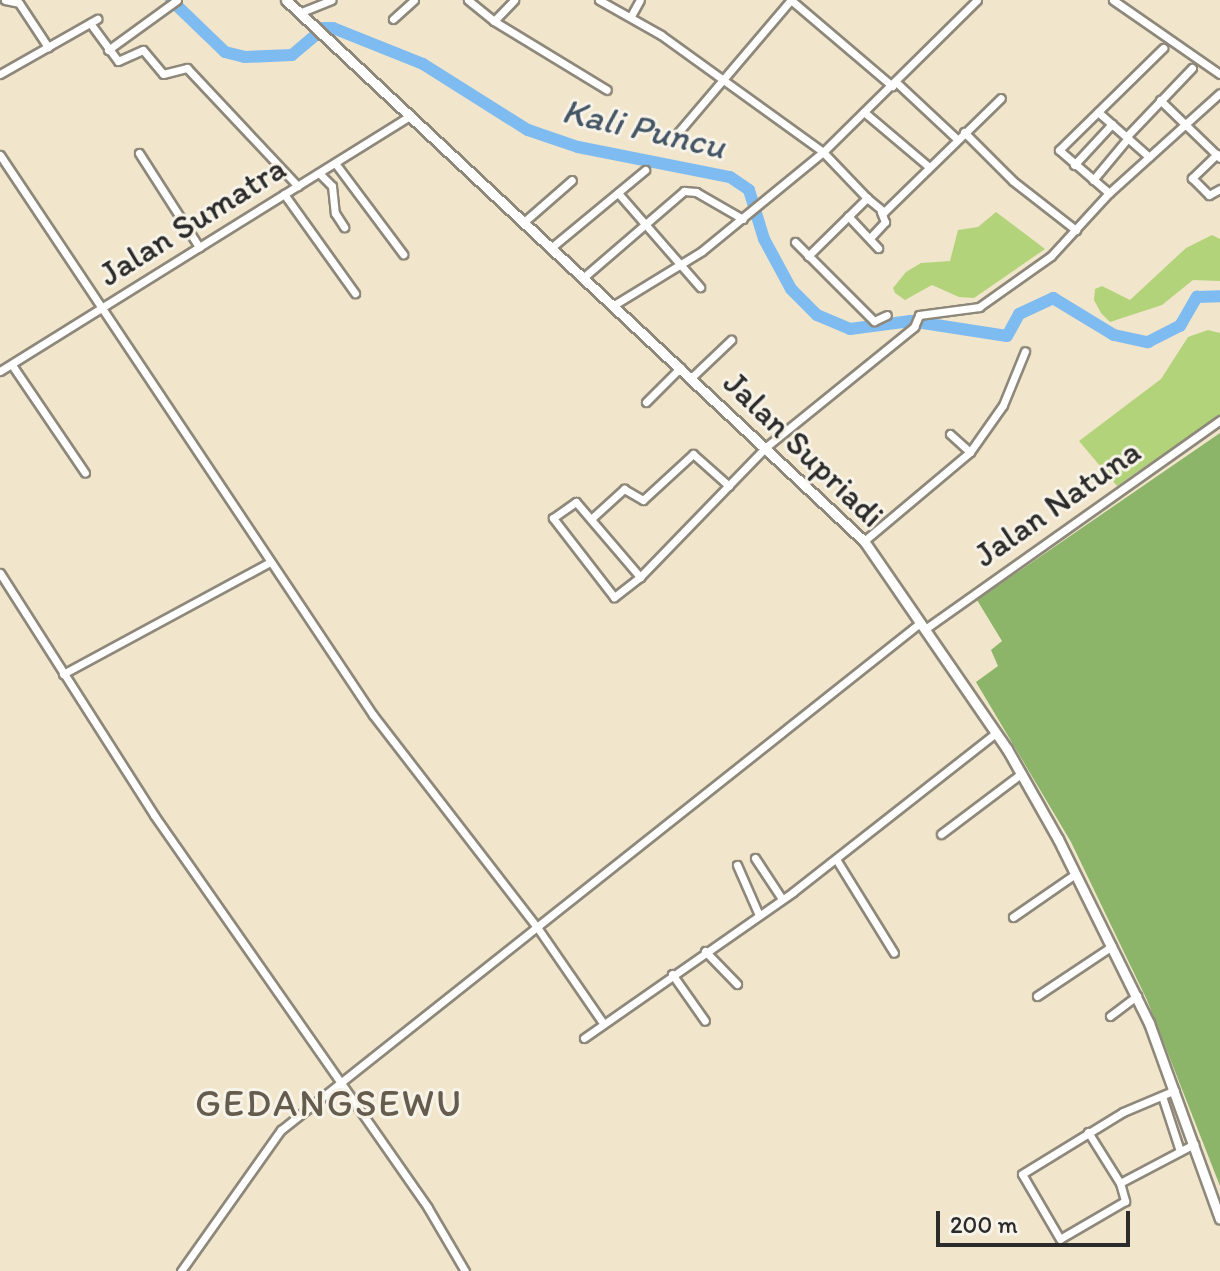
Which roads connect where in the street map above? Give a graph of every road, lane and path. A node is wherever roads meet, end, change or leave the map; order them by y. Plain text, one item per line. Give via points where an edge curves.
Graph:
1 (5, 0) edge
2 (177, 0) edge
3 (286, 0) edge
4 (331, 0) edge
5 (414, 0) edge
6 (468, 0) edge
7 (514, 0) edge
8 (599, 0) edge
9 (640, 0) edge
10 (791, 0) edge
11 (977, 0) edge
12 (1113, 0) edge
13 (299, 13) junction
14 (631, 16) junction
15 (393, 19) dead end
16 (494, 21) junction
17 (48, 47) junction
18 (1163, 48) dead end
19 (108, 50) junction
20 (1192, 68) dead end
21 (0, 74) edge
22 (1220, 74) edge
23 (722, 82) junction
24 (894, 84) junction
25 (607, 90) dead end
26 (1220, 93) edge
27 (1001, 98) dead end
28 (1160, 100) junction
29 (864, 112) junction
30 (1098, 112) junction
31 (411, 115) junction
32 (1187, 123) junction
33 (1112, 124) junction
34 (964, 132) junction
35 (1128, 137) junction
36 (957, 139) junction
37 (1220, 141) edge
38 (670, 142) dead end
39 (823, 152) junction
40 (139, 153) dead end
41 (1216, 154) edge
42 (0, 155) edge
43 (1149, 157) junction
44 (335, 163) junction
45 (1074, 165) junction
46 (929, 167) junction
47 (645, 170) dead end
48 (319, 173) junction
49 (572, 180) dead end
50 (1093, 180) junction
51 (298, 186) junction
52 (1220, 189) edge
53 (618, 193) junction
54 (1109, 193) junction
55 (284, 194) junction
56 (867, 198) junction
57 (881, 212) junction
58 (848, 216) junction
59 (743, 219) junction
60 (525, 221) junction
61 (646, 224) junction
62 (344, 227) dead end
63 (1076, 230) junction
64 (870, 238) junction
65 (795, 242) dead end
66 (199, 247) junction
67 (552, 247) junction
68 (878, 248) dead end
69 (403, 254) dead end
70 (808, 256) junction
71 (683, 263) junction
72 (584, 277) junction
73 (700, 287) dead end
74 (355, 293) dead end
75 (614, 305) junction
76 (104, 306) junction
77 (887, 315) dead end
78 (731, 340) dead end
79 (1025, 351) dead end
80 (12, 365) junction
81 (681, 367) junction
82 (0, 371) edge
83 (692, 377) junction
84 (646, 402) dead end
85 (1220, 420) edge
86 (950, 434) dead end
87 (766, 447) junction
88 (970, 452) junction
89 (85, 473) dead end
90 (729, 486) junction
91 (591, 519) junction
92 (864, 541) junction
93 (270, 562) junction
94 (0, 573) edge
95 (640, 577) junction
96 (922, 626) junction
97 (63, 674) junction
98 (996, 733) junction
99 (1022, 773) junction
100 (941, 834) dead end
101 (755, 858) dead end
102 (836, 859) junction
103 (737, 865) dead end
104 (1075, 874) junction
105 (782, 899) junction
106 (759, 915) junction
107 (1013, 917) dead end
108 (537, 927) junction
109 (1112, 946) junction
110 (705, 951) junction
111 (894, 953) dead end
112 (672, 974) junction
113 (737, 984) dead end
114 (1037, 996) dead end
115 (1138, 996) junction
116 (1110, 1016) dead end
117 (705, 1021) dead end
118 (603, 1023) junction
119 (584, 1038) dead end
120 (342, 1084) junction
121 (1175, 1090) junction
122 (1162, 1096) junction
123 (1088, 1132) junction
124 (1194, 1144) junction
125 (1180, 1151) junction
126 (1120, 1183) junction
127 (1220, 1219) edge
128 (181, 1271) edge
129 (465, 1271) edge

1 - 17 street via 19,3
2 - 19 street
3 - 13 main road, Jalan Supriadi
4 - 13 street
5 - 15 street
6 - 16 street
7 - 16 street
8 - 14 street
9 - 14 street
10 - 23 street
10 - 24 street
11 - 24 street
12 - 22 street
13 - 31 main road, Jalan Supriadi
14 - 23 street
16 - 25 street
17 - 19 street via 94,21
17 - 21 street
18 - 30 street
19 - 51 street via 121,62 143,50 167,75 180,66 187,68
20 - 28 street
23 - 38 street
23 - 39 street
24 - 29 street
24 - 36 street
26 - 32 street
27 - 34 street
28 - 32 street
28 - 35 street
29 - 39 street
29 - 46 street
30 - 33 street
30 - 45 street via 1059,150
31 - 44 street, Jalan Sumatra
31 - 60 main road, Jalan Supriadi
32 - 41 street
32 - 43 street
33 - 35 street
33 - 45 street
34 - 36 street
34 - 63 street via 1013,181
35 - 43 street
35 - 50 street
36 - 46 street
37 - 41 street
39 - 56 street
39 - 59 street
40 - 66 street
41 - 52 street via 1192,178 1209,195
42 - 76 street
43 - 54 street
44 - 48 street, Jalan Sumatra
44 - 69 street
45 - 50 street
46 - 57 street
47 - 53 street
48 - 51 street, Jalan Sumatra
48 - 62 street via 332,186 335,213
49 - 60 street
50 - 54 street
51 - 55 street, Jalan Sumatra
53 - 61 street
53 - 67 street
54 - 63 street
55 - 66 street, Jalan Sumatra
55 - 74 street
56 - 57 street
56 - 58 street
57 - 64 street via 885,222
58 - 64 street
58 - 70 street
59 - 61 street via 696,192 684,191
59 - 71 street
60 - 67 main road, Jalan Supriadi
61 - 71 street
61 - 72 street
63 - 87 street via 1051,256 984,304 918,315 914,327
64 - 68 street
65 - 70 street
66 - 76 street, Jalan Sumatra
67 - 72 main road, Jalan Supriadi
70 - 77 street via 876,322
71 - 73 street
71 - 75 street
72 - 75 main road, Jalan Supriadi
75 - 81 main road, Jalan Supriadi
76 - 80 street, Jalan Sumatra
76 - 93 street
78 - 83 street
79 - 88 street via 1003,405
80 - 82 street, Jalan Sumatra
80 - 89 street
81 - 83 main road, Jalan Supriadi
81 - 84 street
83 - 87 main road, Jalan Supriadi
85 - 96 street, Jalan Natuna
86 - 88 street
87 - 90 street
87 - 92 main road, Jalan Supriadi
88 - 92 street
90 - 91 street via 693,454 643,500 624,489
90 - 95 street
91 - 95 street
91 - 95 street via 576,502 552,519 614,597
92 - 96 main road, Jalan Supriadi
93 - 97 street
93 - 108 street via 393,744
94 - 97 street
96 - 98 main road, Jalan Supriadi
96 - 108 street, Jalan Natuna
97 - 120 street via 154,815
98 - 99 main road, Jalan Supriadi
98 - 102 street
99 - 100 street
99 - 104 main road, Jalan Supriadi
101 - 105 street
102 - 105 street
102 - 111 street
103 - 106 street
104 - 107 street
104 - 109 main road, Jalan Supriadi
105 - 106 street
106 - 110 street
108 - 118 street
108 - 120 street, Jalan Natuna
109 - 114 street
109 - 115 main road, Jalan Supriadi
110 - 112 street
110 - 113 street
112 - 117 street
112 - 118 street
115 - 116 street
115 - 121 main road, Jalan Supriadi
118 - 119 street
120 - 128 street, Jalan Natuna via 281,1130
120 - 129 street
121 - 122 street
121 - 124 main road, Jalan Supriadi
122 - 123 street
122 - 125 street
123 - 126 street
123 - 126 street via 1022,1174 1057,1238 1125,1201
124 - 125 street
124 - 127 main road, Jalan Supriadi
125 - 126 street

